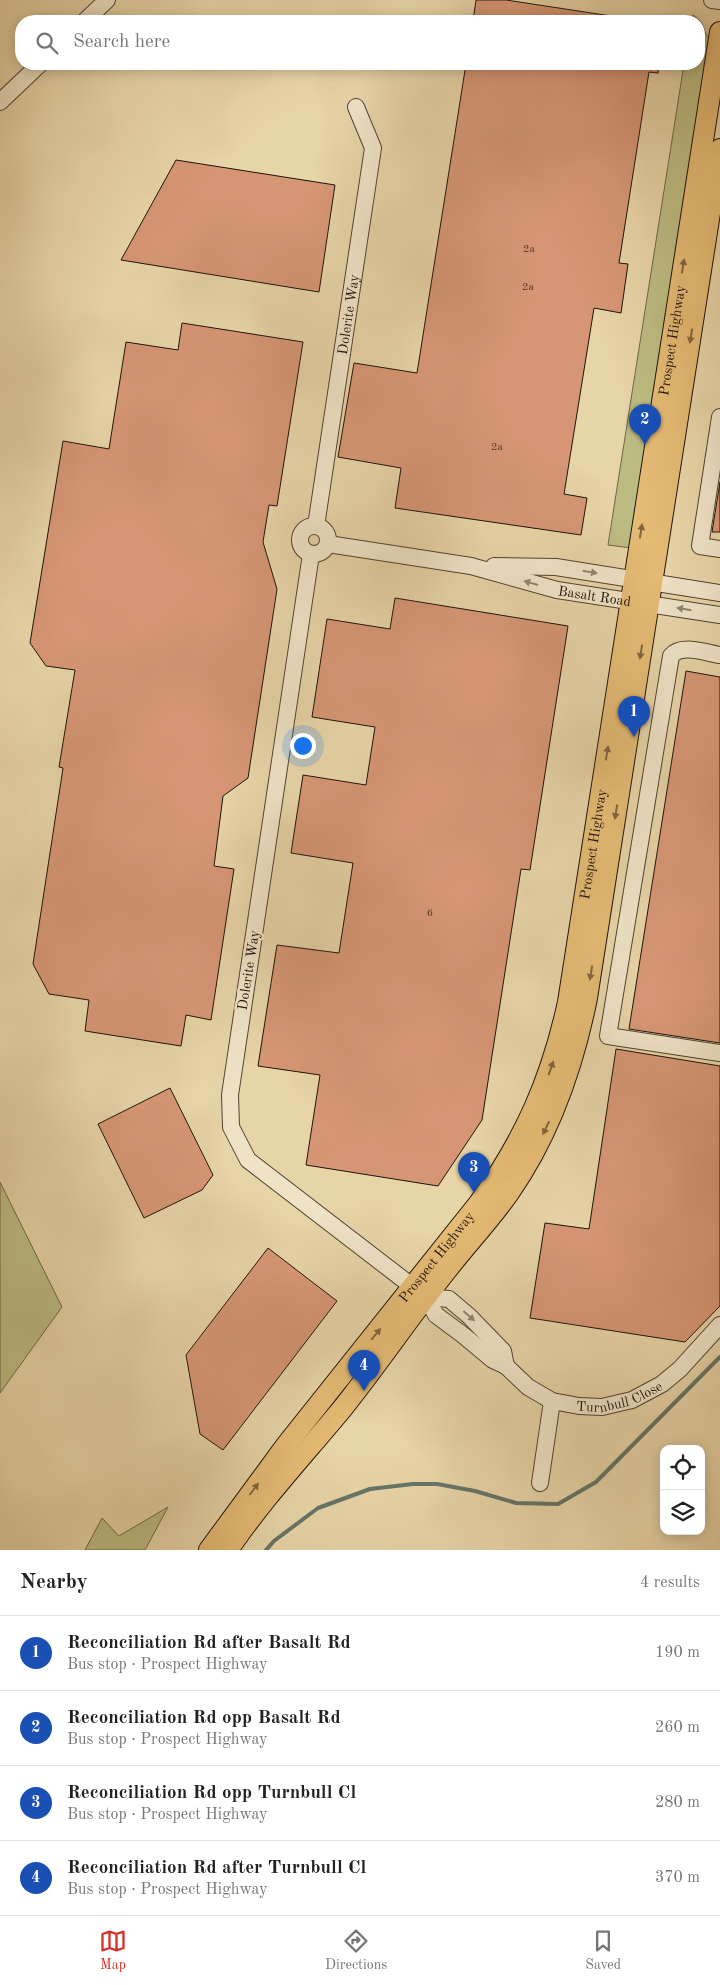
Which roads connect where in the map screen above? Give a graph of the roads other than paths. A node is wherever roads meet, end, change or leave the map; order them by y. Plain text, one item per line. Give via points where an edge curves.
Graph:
1 (107, 0) edge
2 (712, 0) edge
3 (720, 2) edge
4 (91, 15) edge
5 (720, 32) edge
6 (34, 70) edge
7 (0, 102) edge
8 (356, 107) dead end
9 (720, 149) edge
10 (720, 417) edge
11 (316, 526) junction
12 (328, 544) junction
13 (720, 549) edge
14 (311, 554) junction
15 (471, 566) junction
16 (643, 580) junction
17 (720, 593) edge
18 (640, 602) junction
19 (720, 615) edge
20 (720, 655) edge
21 (720, 1053) edge
22 (419, 1292) junction
23 (720, 1325) edge
24 (552, 1400) junction
25 (540, 1483) dead end
26 (209, 1550) edge
27 (228, 1550) edge

1 - 4 street
2 - 3 street
16 -> 5 main road, Prospect Highway
6 - 7 street
8 - 11 street, Dolerite Way via 372,148
9 -> 16 main road, Prospect Highway
10 - 13 street via 700,546
11 - 12 street via 324,530
11 - 14 street via 306,528 301,536 303,549
12 - 14 street via 320,554
12 - 15 street, Basalt Road
14 - 22 street, Dolerite Way via 230,1095 231,1127 248,1160
15 -> 16 street, Basalt Road via 556,567
18 -> 15 street, Basalt Road via 556,590
16 - 17 street, Basalt Road
16 - 18 main road, Prospect Highway
19 -> 18 street, Basalt Road
18 - 22 main road, Prospect Highway via 587,998 570,1068 551,1118 522,1173 501,1204
20 - 21 street via 681,649 671,656 608,1036
22 - 24 street, Turnbull Close via 449,1299 503,1351 506,1366 528,1387
26 -> 22 main road, Prospect Highway via 287,1444
22 - 27 main road, Prospect Highway via 342,1408 280,1480
23 - 24 street, Turnbull Close via 680,1369 662,1384 632,1400 602,1406 579,1406
24 - 25 street

